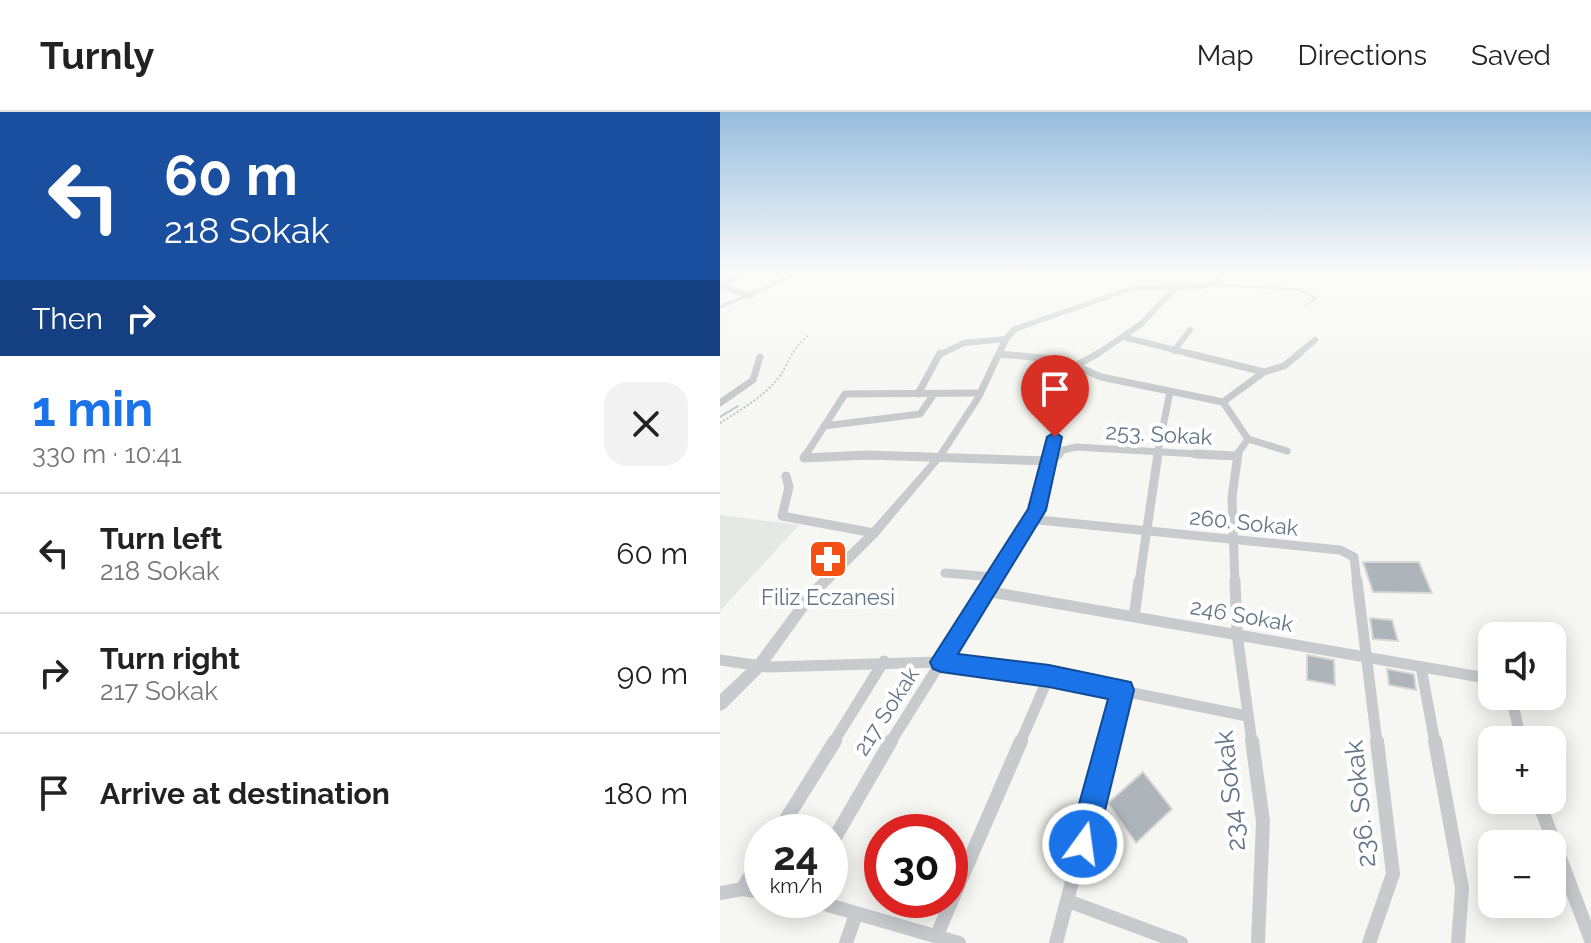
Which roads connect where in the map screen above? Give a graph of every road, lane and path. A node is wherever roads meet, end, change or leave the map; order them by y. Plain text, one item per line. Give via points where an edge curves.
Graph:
1 (1062, 313) edge
2 (1155, 313) edge
3 (1190, 330) dead end
4 (808, 336) dead end
5 (1127, 338) junction
6 (1006, 339) junction
7 (1315, 340) dead end
8 (1174, 351) junction
9 (999, 354) junction
10 (760, 357) dead end
11 (1077, 365) junction
12 (1264, 372) junction
13 (1170, 392) junction
14 (980, 393) junction
15 (918, 394) junction
16 (934, 394) junction
17 (1223, 402) junction
18 (720, 403) edge
19 (720, 423) edge
20 (824, 426) junction
21 (1248, 439) junction
22 (1158, 451) junction
23 (1287, 451) dead end
24 (940, 456) junction
25 (1236, 456) junction
26 (1050, 461) junction
27 (786, 476) dead end
28 (1029, 519) junction
29 (1146, 529) junction
30 (874, 533) junction
31 (1236, 540) junction
32 (945, 573) dead end
33 (993, 577) junction
34 (985, 591) junction
35 (1134, 617) junction
36 (1237, 634) junction
37 (1367, 656) junction
38 (720, 660) edge
39 (884, 661) junction
40 (941, 662) junction
41 (759, 666) junction
42 (1421, 667) junction
43 (1049, 676) junction
44 (1478, 677) edge
45 (1122, 690) junction
46 (720, 704) edge
47 (1247, 716) junction
48 (789, 814) edge
49 (847, 814) edge
50 (1543, 814) edge
51 (744, 886) edge
52 (742, 889) joint
53 (720, 893) edge
54 (1068, 901) junction
55 (848, 912) edge
56 (856, 914) junction
57 (936, 937) junction
58 (1591, 940) edge
59 (846, 943) edge
60 (959, 943) edge
61 (1056, 943) edge
62 (1181, 943) edge
63 (1258, 943) edge
64 (1369, 943) edge
65 (1458, 943) edge

1 - 6 street via 1015,329
2 - 5 street
3 - 8 street
4 - 19 path via 788,352 774,384
5 - 8 street
5 - 11 street
6 - 9 street
6 - 15 street via 976,339 946,349
7 - 12 street via 1284,366
8 - 12 street
9 - 11 street
9 - 14 street
10 - 18 street via 761,369 751,384
11 - 13 street via 1101,377
11 - 26 street, 217 Sokak via 1059,413
12 - 17 street
13 - 17 street
13 - 22 street
14 - 16 street
14 - 24 street
15 - 16 street
15 - 20 street via 845,394
16 - 20 street via 920,414
17 - 21 street
20 - 24 street, 253. Sokak via 804,458
21 - 23 street
21 - 25 street
22 - 25 street, 253. Sokak
22 - 26 street, 253. Sokak via 1076,447
22 - 29 street
24 - 26 street, 253. Sokak
24 - 30 street
25 - 31 street, 234 Sokak
26 - 28 street, 217 Sokak via 1042,499
27 - 30 street via 789,487 782,516
28 - 29 street, 260. Sokak
28 - 33 street, 217 Sokak
29 - 31 street, 260. Sokak
29 - 35 street
30 - 41 street via 811,595
31 - 36 street, 234 Sokak
31 - 37 street, 260. Sokak via 1340,550 1354,557
32 - 33 street
33 - 34 street, 217 Sokak
34 - 35 street, 246 Sokak
34 - 40 street, 217 Sokak
35 - 36 street, 246 Sokak
36 - 37 street, 246 Sokak
36 - 47 street, 234 Sokak
37 - 42 street, 246 Sokak
37 - 64 street, 236. Sokak via 1393,874
38 - 41 street
39 - 40 street
39 - 41 street
39 - 48 street
40 - 43 street
40 - 49 street, 217 Sokak
41 - 46 street
42 - 44 street, 246 Sokak
42 - 65 street via 1462,888
43 - 45 street
43 - 57 street
45 - 47 street
45 - 54 street
47 - 63 street, 234 Sokak via 1263,821
50 - 58 street
51 - 52 street
52 - 53 street
54 - 61 street
54 - 62 street
55 - 56 street
56 - 57 street
56 - 59 street
57 - 60 street

